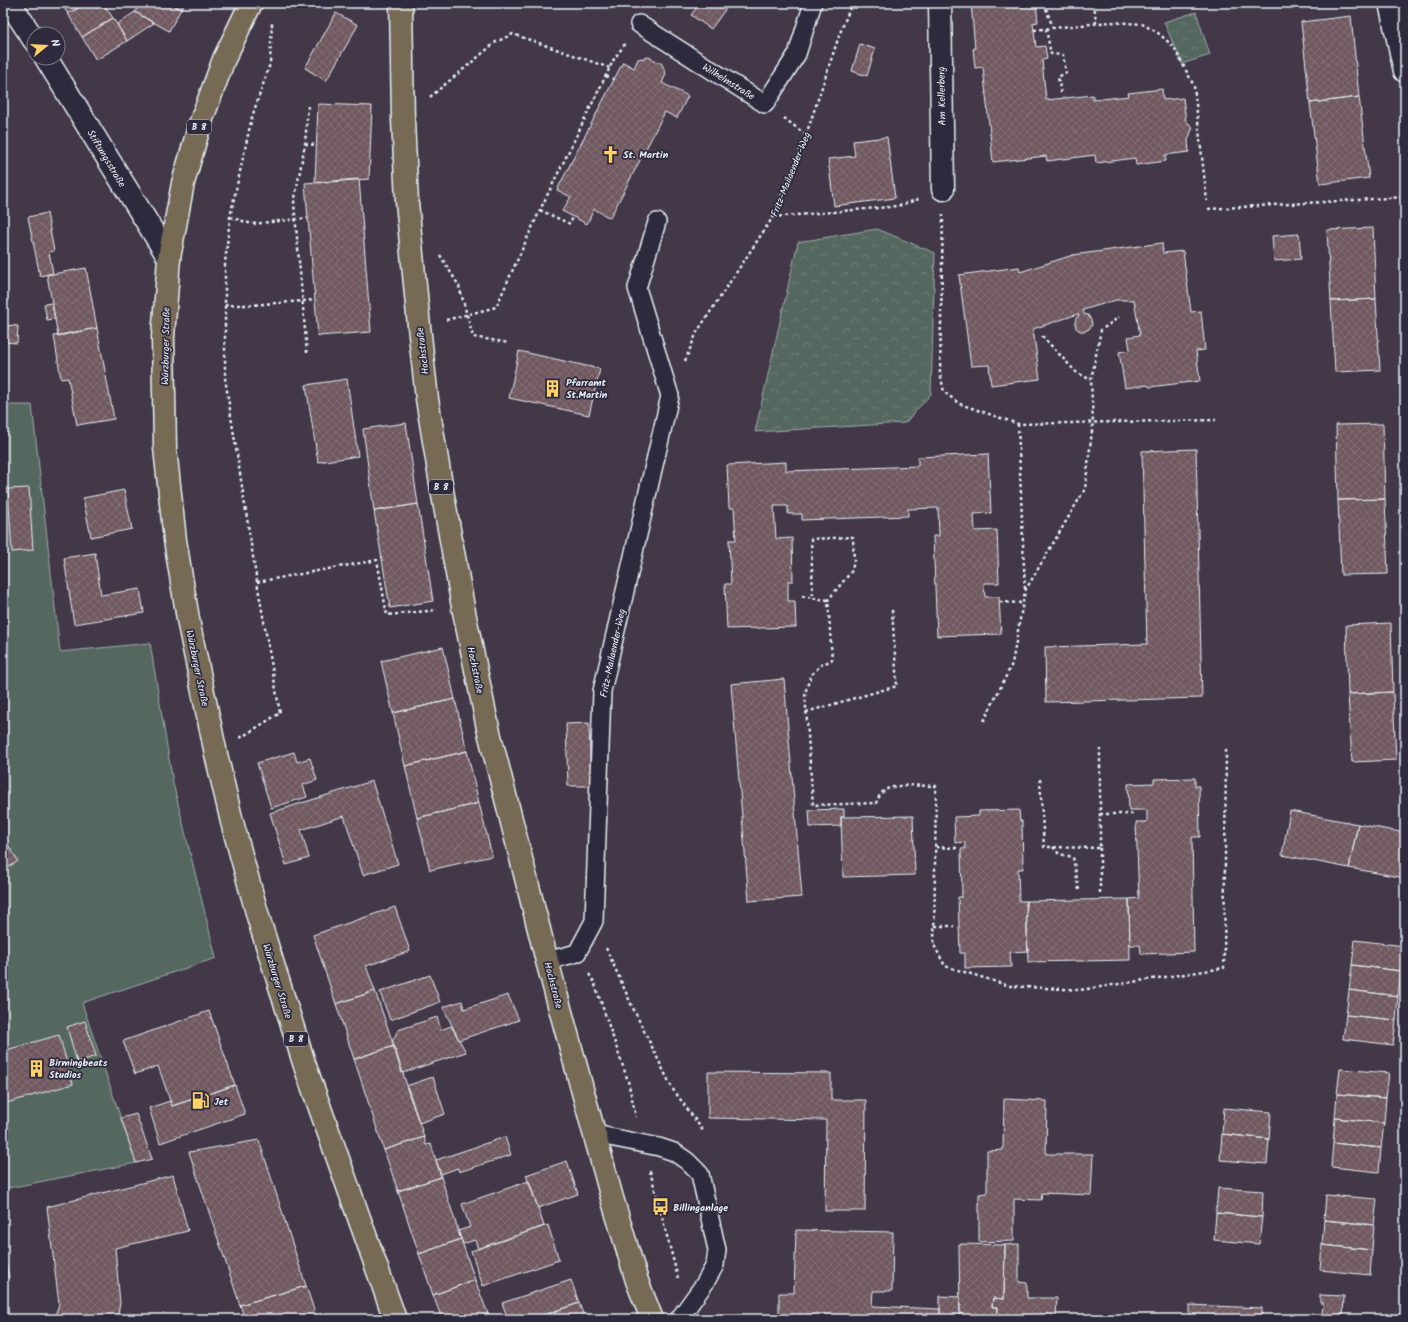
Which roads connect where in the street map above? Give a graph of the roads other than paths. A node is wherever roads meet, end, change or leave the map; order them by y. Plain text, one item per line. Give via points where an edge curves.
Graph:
1 (10, 3) edge
2 (251, 3) edge
3 (401, 3) edge
4 (813, 3) edge
5 (940, 3) edge
6 (1390, 3) edge
7 (639, 24) road end
8 (26, 28) edge
9 (51, 66) edge
10 (1405, 71) edge
11 (943, 189) road end
12 (657, 222) dead end
13 (169, 258) junction
14 (547, 961) junction
15 (595, 1134) junction
16 (396, 1319) edge
17 (652, 1319) edge
18 (679, 1319) edge

1 - 8 street
2 - 13 main road, Würzburger Straße / B 8 via 224,59 200,124 182,183
3 - 14 main road, Hochstraße / B 8 via 407,202 422,356 442,490 462,607 488,728
4 - 7 lane, Wilhelmstraße via 798,54 765,104
5 - 11 street, Am Kellerberg
6 - 10 street
9 - 13 street, Stiftungsstraße
12 - 14 lane, Fritz-Mailaender-Weg via 637,288 670,396 602,691 594,920 577,953
13 - 16 main road, Würzburger Straße / B 8 via 163,337 165,448 186,609 216,754 259,920 305,1066
14 - 15 main road, Hochstraße / B 8
15 - 17 main road, Hochstraße / B 8 via 637,1281
15 - 18 lane via 674,1152 700,1174 717,1250 715,1265 706,1283

